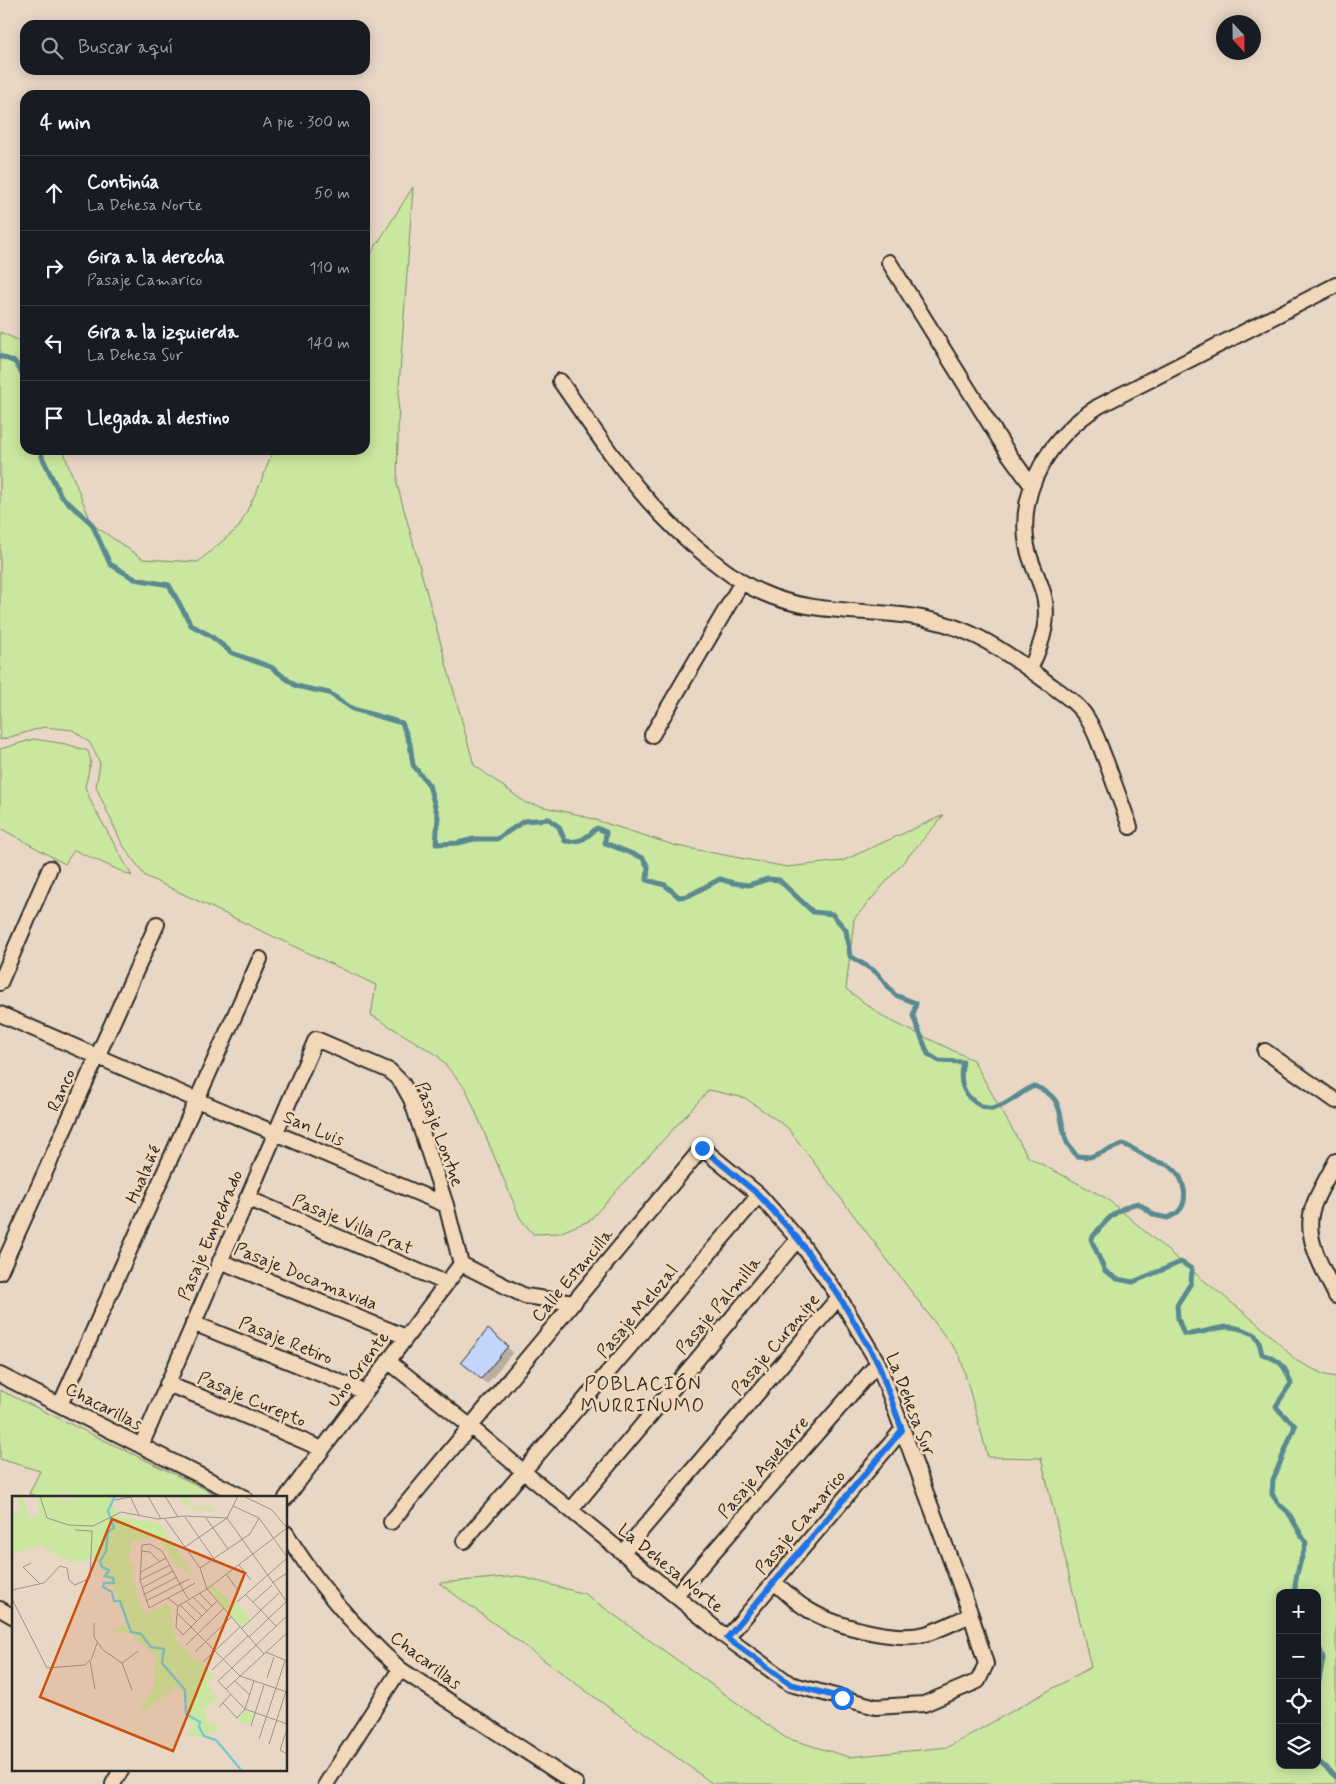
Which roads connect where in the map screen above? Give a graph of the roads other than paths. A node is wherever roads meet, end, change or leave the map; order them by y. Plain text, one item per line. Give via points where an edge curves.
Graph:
1 (889, 262) dead end
2 (1336, 285) edge
3 (560, 381) dead end
4 (1032, 486) junction
5 (742, 582) junction
6 (1030, 669) junction
7 (652, 735) dead end
8 (1130, 827) dead end
9 (50, 868) dead end
10 (157, 924) dead end
11 (260, 959) dead end
12 (0, 983) edge
13 (0, 1014) edge
14 (316, 1038) joint
15 (1265, 1051) dead end
16 (96, 1056) junction
17 (197, 1100) junction
18 (1336, 1101) edge
19 (274, 1132) junction
20 (702, 1148) joint
21 (1336, 1161) edge
22 (759, 1195) junction
23 (246, 1198) junction
24 (446, 1205) junction
25 (798, 1239) junction
26 (220, 1260) junction
27 (461, 1264) junction
28 (0, 1272) edge
29 (446, 1283) junction
30 (839, 1296) junction
31 (1336, 1296) edge
32 (574, 1303) junction
33 (193, 1323) junction
34 (406, 1337) junction
35 (388, 1361) junction
36 (878, 1363) junction
37 (0, 1375) edge
38 (167, 1384) junction
39 (365, 1392) junction
40 (60, 1405) junction
41 (471, 1426) junction
42 (902, 1430) junction
43 (141, 1446) junction
44 (322, 1449) junction
45 (524, 1472) junction
46 (241, 1496) edge
47 (287, 1496) edge
48 (571, 1510) junction
49 (391, 1522) dead end
50 (288, 1536) edge
51 (464, 1541) dead end
52 (623, 1552) junction
53 (774, 1582) junction
54 (676, 1595) junction
55 (0, 1609) edge
56 (971, 1615) junction
57 (12, 1616) edge
58 (727, 1638) junction
59 (986, 1664) joint
60 (400, 1669) junction
61 (120, 1772) edge
62 (113, 1784) edge
63 (326, 1784) edge
64 (576, 1784) edge

1 - 4 street
2 - 4 street via 1086,414 1053,446
3 - 5 street via 619,466 657,512 698,550
4 - 6 street via 1026,517 1027,546 1041,584 1046,610 1044,636
5 - 6 street via 796,604 918,617 954,626 996,646
5 - 7 street
6 - 8 street via 1075,703 1086,716
9 - 12 street
10 - 16 street, Ranco
11 - 17 street, Hualañé
13 - 16 street, San Luis
14 - 19 street, Pasaje Empedrado
14 - 24 street, Pasaje Lontue via 390,1071 402,1083 411,1099
15 - 18 street
16 - 17 street, San Luis
16 - 28 street, Ranco
17 - 19 street, San Luis
17 - 40 street, Hualañé
19 - 23 street, Pasaje Empedrado
19 - 24 street, San Luis
20 - 22 street, La Dehesa Sur
20 - 32 street, Calle Estancilla
21 - 31 street via 1312,1209 1310,1227 1313,1244
22 - 25 street, La Dehesa Sur
22 - 45 street, Pasaje Melozal
23 - 26 street, Pasaje Empedrado
23 - 29 street, Pasaje Villa Prat
24 - 27 street
25 - 30 street, La Dehesa Sur
25 - 48 street, Pasaje Palmilla
26 - 33 street, Pasaje Empedrado
26 - 34 street, Pasaje Docamavida
27 - 29 street, Uno Oriente
27 - 32 street via 525,1296
29 - 34 street, Uno Oriente
30 - 36 street, La Dehesa Sur
30 - 52 street, Pasaje Curanipe
32 - 41 street, Calle Estancilla
33 - 38 street, Pasaje Empedrado
33 - 39 street, Pasaje Retiro
34 - 35 street, Uno Oriente
35 - 39 street, Uno Oriente
35 - 41 street, La Dehesa Norte
36 - 42 street, La Dehesa Sur
36 - 54 street, Pasaje Aquelarre
37 - 40 street, Chacarillas
38 - 43 street, Pasaje Empedrado
38 - 44 street, Pasaje Curepto
39 - 44 street, Uno Oriente
40 - 43 street, Chacarillas
41 - 45 street, La Dehesa Norte
41 - 49 street, Calle Estancilla
42 - 53 street, Pasaje Camarico
42 - 56 street, La Dehesa Sur
43 - 46 street, Chacarillas
44 - 47 street, Uno Oriente
45 - 48 street, La Dehesa Norte
45 - 51 street, Pasaje Melozal
48 - 52 street, La Dehesa Norte
50 - 60 street, Chacarillas via 334,1602
52 - 54 street, La Dehesa Norte
53 - 56 street via 803,1606 824,1618 856,1629 894,1636 924,1634
53 - 58 street, Pasaje Camarico
54 - 58 street, La Dehesa Norte
55 - 57 street
56 - 59 street, La Dehesa Sur
58 - 59 street, La Dehesa Norte via 790,1684 876,1707 924,1704 978,1681
60 - 63 street
60 - 64 street, Chacarillas
61 - 62 street

